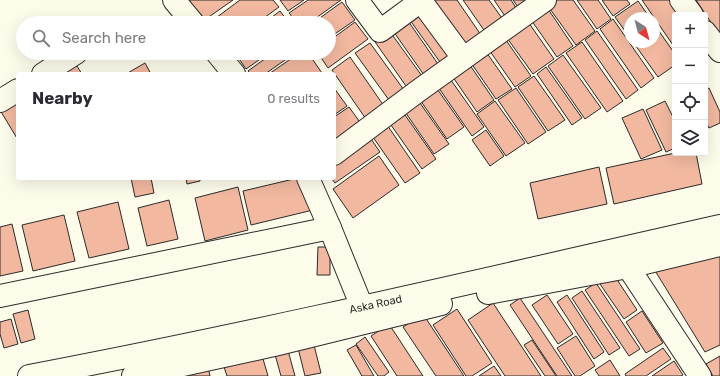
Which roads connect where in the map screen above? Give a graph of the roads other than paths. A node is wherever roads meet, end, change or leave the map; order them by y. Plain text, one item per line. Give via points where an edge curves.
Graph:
1 (174, 0) edge
2 (357, 0) edge
3 (422, 0) edge
4 (545, 0) edge
5 (680, 0) edge
6 (690, 12) edge
7 (187, 16) edge
8 (708, 36) edge
9 (720, 51) edge
10 (463, 58) junction
11 (65, 60) edge
12 (223, 60) edge
13 (45, 72) edge
14 (232, 72) edge
15 (16, 91) edge
16 (0, 101) edge
17 (336, 153) edge
18 (309, 180) edge
19 (720, 226) edge
20 (330, 228) junction
21 (720, 245) edge
22 (628, 267) junction
23 (0, 296) edge
24 (362, 307) junction
25 (29, 376) edge
26 (132, 376) edge
27 (700, 376) edge

1 - 7 main road
2 - 3 main road via 380,31
3 - 10 main road
4 - 10 main road
5 - 6 main road
8 - 9 main road
10 - 17 main road
11 - 13 main road
12 - 14 main road
15 - 16 main road
18 - 20 main road
19 - 24 main road, Aska Road
20 - 23 main road
20 - 24 main road
21 - 22 main road
22 - 26 main road via 482,294 274,345
22 - 27 main road
24 - 25 main road, Aska Road

